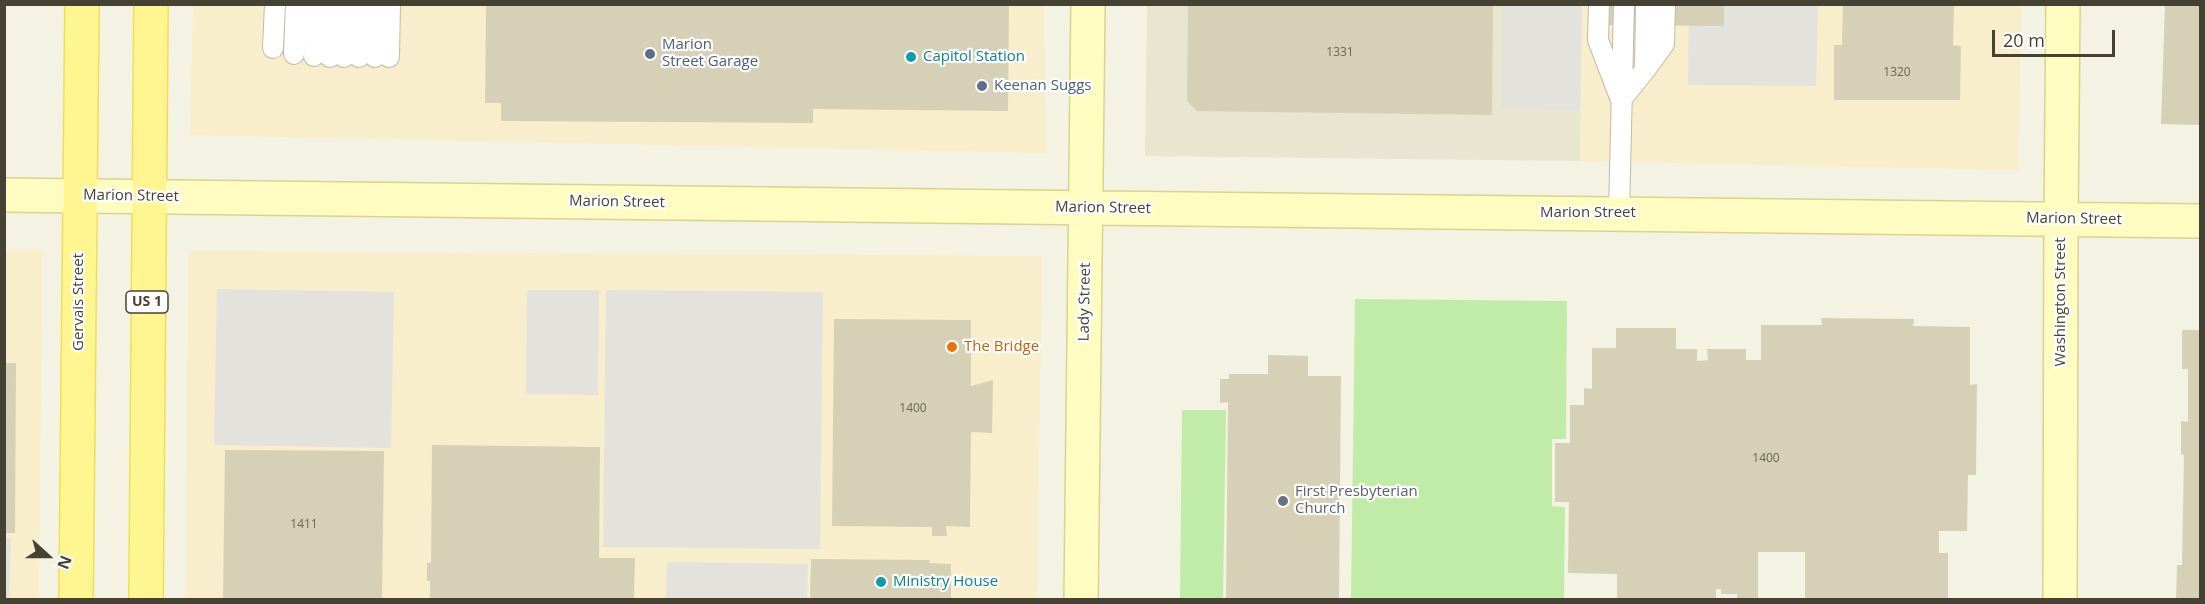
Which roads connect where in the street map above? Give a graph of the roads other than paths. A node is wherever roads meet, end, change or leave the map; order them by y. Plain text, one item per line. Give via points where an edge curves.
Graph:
1 (81, 4) edge
2 (151, 4) edge
3 (275, 4) edge
4 (296, 4) edge
5 (316, 4) edge
6 (331, 4) edge
7 (345, 4) edge
8 (360, 4) edge
9 (376, 4) edge
10 (390, 4) edge
11 (1088, 4) edge
12 (1599, 4) edge
13 (1624, 4) edge
14 (1646, 4) edge
15 (1665, 4) edge
16 (2063, 4) edge
17 (273, 48) dead end
18 (294, 54) dead end
19 (352, 57) junction
20 (1645, 69) junction
21 (1622, 100) junction
22 (4, 195) edge
23 (79, 195) junction
24 (148, 196) junction
25 (1086, 207) junction
26 (1619, 213) junction
27 (2061, 219) junction
28 (2200, 221) edge
29 (76, 600) edge
30 (146, 600) edge
31 (1081, 600) edge
32 (2060, 600) edge

1 - 23 main road, Gervais Street
2 - 24 main road, US 1
3 - 17 lane
4 - 18 lane
5 - 19 lane
6 - 19 lane
7 - 19 lane
8 - 19 lane
9 - 19 lane
10 - 19 lane
11 - 25 street, Lady Street
12 - 21 lane via 1598,40
13 - 21 lane
14 - 20 lane
15 - 20 lane via 1664,44
16 - 27 street, Washington Street
20 - 21 lane
21 - 26 lane
22 - 23 street, Marion Street
23 - 24 street, Marion Street
23 - 29 main road, Gervais Street
24 - 25 street, Marion Street
24 - 30 main road, US 1
25 - 26 street, Marion Street
25 - 31 street, Lady Street
26 - 27 street, Marion Street
27 - 28 street, Marion Street
27 - 32 street, Washington Street

